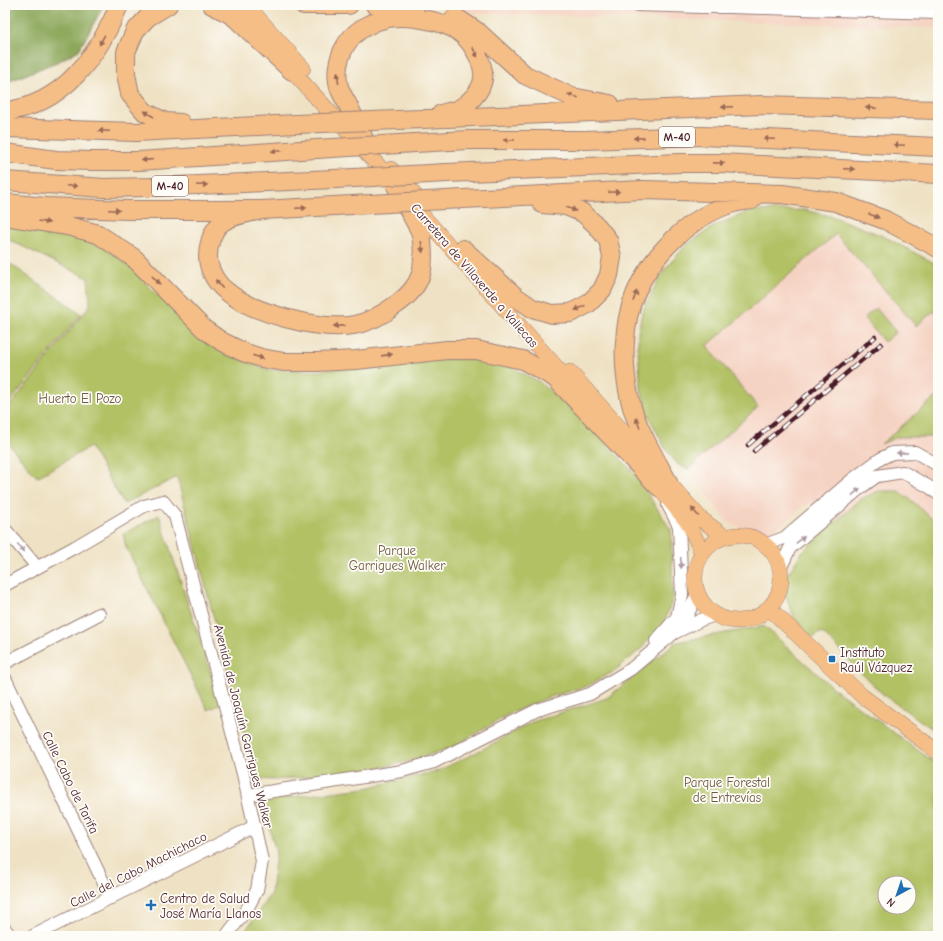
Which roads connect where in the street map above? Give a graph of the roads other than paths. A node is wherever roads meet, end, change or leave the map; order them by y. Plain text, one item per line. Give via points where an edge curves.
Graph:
1 (119, 5) edge
2 (168, 5) edge
3 (212, 5) edge
4 (236, 5) edge
5 (247, 5) edge
6 (303, 5) edge
7 (349, 5) edge
8 (375, 5) edge
9 (638, 5) edge
10 (730, 6) edge
11 (938, 14) edge
12 (292, 71) junction
13 (639, 110) junction
14 (938, 110) edge
15 (5, 111) edge
16 (418, 120) junction
17 (255, 126) junction
18 (5, 128) edge
19 (364, 139) junction
20 (938, 147) edge
21 (5, 153) edge
22 (938, 174) edge
23 (5, 181) edge
24 (396, 186) junction
25 (782, 194) junction
26 (491, 198) junction
27 (5, 203) edge
28 (262, 210) junction
29 (5, 216) edge
30 (938, 248) edge
31 (463, 249) junction
32 (938, 465) edge
33 (663, 485) junction
34 (938, 494) edge
35 (5, 529) edge
36 (725, 537) junction
37 (765, 545) junction
38 (702, 553) junction
39 (37, 567) junction
40 (780, 569) junction
41 (5, 585) edge
42 (697, 594) junction
43 (769, 608) junction
44 (99, 614) dead end
45 (715, 615) junction
46 (674, 633) junction
47 (5, 663) edge
48 (631, 669) junction
49 (5, 678) edge
50 (938, 752) edge
51 (248, 795) junction
52 (255, 826) junction
53 (111, 898) junction
54 (5, 929) edge
55 (10, 936) edge
56 (33, 936) edge
57 (226, 936) edge

1 -> 15 highway via 98,47 60,89 36,103
17 -> 2 highway via 165,122 145,112 130,94 126,74 126,52 135,31 148,17
3 - 12 highway via 232,14
4 - 12 main road, Carretera de Villaverde a Vallecas
5 - 19 main road, Carretera de Villaverde a Vallecas
6 - 7 highway
13 -> 8 highway via 572,97 525,75 478,32 456,17 422,7
9 - 10 street
10 - 11 street
12 - 24 main road, Carretera de Villaverde a Vallecas
14 -> 13 highway via 762,105
13 - 16 highway
16 - 17 highway, bridge
19 -> 16 highway via 339,87 338,70 342,51 351,37 381,19 422,18 445,25 463,35 481,63 483,80 475,96 458,109
17 -> 18 highway via 136,132
19 - 31 main road, Carretera de Villaverde a Vallecas
20 -> 21 highway, M-40, bridge via 702,136 468,140 139,161 56,160
23 -> 22 highway, M-40, bridge via 104,188 151,187 680,163
24 -> 28 highway via 420,231 423,254 421,274 412,289 387,312 370,321 352,325 334,326 291,320 256,309 224,290 208,264 208,249 214,234 219,225 228,220
24 - 33 main road, Carretera de Villaverde a Vallecas
26 -> 25 highway via 643,190
25 -> 30 highway via 836,202 885,220
33 -> 25 highway via 630,400 626,373 625,340 628,317 636,293 646,272 684,229 706,215 734,203
28 -> 26 highway, bridge
26 -> 31 highway via 566,206 583,213 608,240 612,257 609,276 602,290 588,304 570,313 552,314 532,308 516,297
27 -> 28 highway via 128,210
29 -> 33 highway via 68,226 98,234 134,258 204,329 221,341 261,358 284,362 317,362 447,350 476,350 523,360 555,378
31 - 33 main road, Carretera de Villaverde a Vallecas via 610,419
32 -> 37 street via 915,452 892,453 853,479 784,538
36 -> 33 main road, Carretera de Villaverde a Vallecas
33 - 38 main road, Carretera de Villaverde a Vallecas via 689,524
33 -> 48 street via 679,526 682,595 677,617
40 -> 34 street via 790,548 878,476 903,472
35 -> 39 street
36 - 37 main road via 739,535 753,538
36 - 38 main road via 712,543
37 - 40 main road via 775,556
38 - 42 main road via 696,566 694,580
39 - 41 street
39 - 51 street, Avenida de Joaquín Garrigues Walker via 144,506 163,501 176,516
40 - 43 main road via 781,583 777,597
42 - 45 main road via 704,606
42 - 46 street via 687,616
43 - 45 main road via 757,617 743,621 729,621
43 - 50 main road via 862,696
44 - 47 street
45 - 46 street
46 - 48 street
48 - 51 street via 590,694 537,710 434,762 402,771
49 - 53 street, Calle Cabo de Tarifa
51 - 52 street, Avenida de Joaquín Garrigues Walker
52 - 53 street, Calle del Cabo Machichaco
52 - 57 street, Avenida de Joaquín Garrigues Walker via 262,861 257,890 247,909
53 - 56 street, Calle del Cabo Machichaco
54 - 55 street

